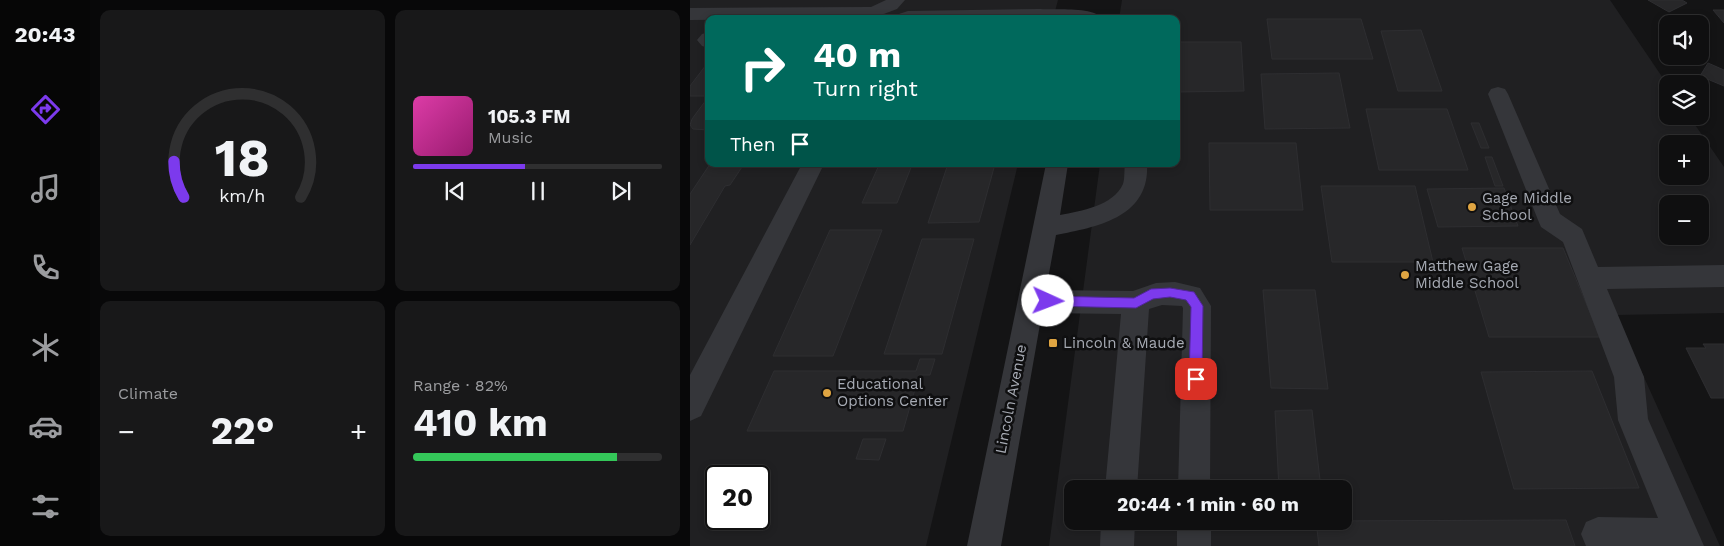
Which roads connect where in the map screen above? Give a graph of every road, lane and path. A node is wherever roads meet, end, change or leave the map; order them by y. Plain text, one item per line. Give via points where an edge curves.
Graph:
1 (896, 0) edge
2 (1088, 13) edge
3 (690, 14) edge
4 (706, 15) edge
5 (835, 15) edge
6 (1020, 15) edge
7 (1498, 94) dead end
8 (811, 167) edge
9 (1056, 167) edge
10 (1136, 167) edge
11 (1044, 228) junction
12 (1724, 276) edge
13 (1590, 278) junction
14 (1030, 301) junction
15 (1136, 303) junction
16 (690, 406) edge
17 (1122, 480) edge
18 (1194, 480) edge
19 (1118, 530) edge
20 (1194, 530) edge
21 (1598, 534) dead end
22 (1684, 540) edge
23 (984, 546) edge
24 (1117, 546) edge
25 (1194, 546) edge

1 - 5 street via 873,12
2 - 6 street
3 - 4 street
7 - 13 street via 1550,220 1573,236
8 - 16 street
9 - 11 street, Lincoln Avenue
10 - 11 street via 1135,183 1122,202 1101,216
11 - 14 street, Lincoln Avenue
12 - 13 street
13 - 22 street via 1629,377 1633,420
14 - 15 street
14 - 23 street, Lincoln Avenue
15 - 17 street
15 - 18 street via 1151,294 1170,292 1190,296 1197,306
19 - 24 street
20 - 25 street
21 - 22 street

